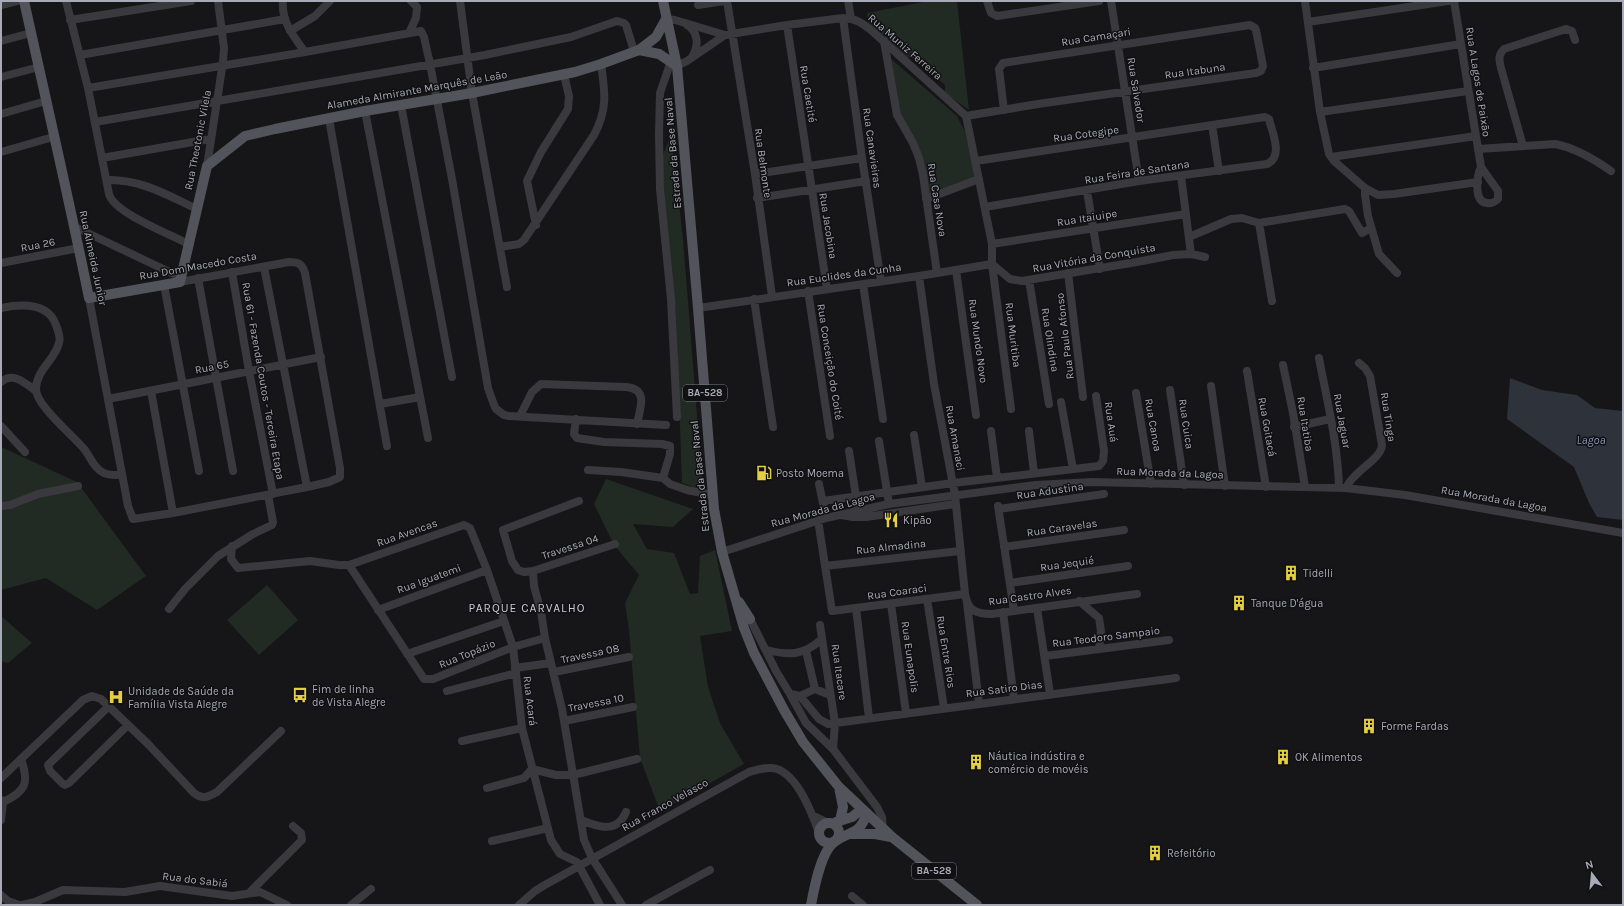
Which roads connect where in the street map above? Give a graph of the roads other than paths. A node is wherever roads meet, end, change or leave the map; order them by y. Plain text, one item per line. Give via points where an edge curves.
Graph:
1 (18, 1) edge
2 (24, 1) edge
3 (66, 1) edge
4 (191, 1) edge
5 (218, 1) edge
6 (283, 1) edge
7 (330, 1) edge
8 (411, 1) edge
9 (460, 1) edge
10 (663, 1) edge
11 (726, 1) edge
12 (848, 1) edge
13 (1099, 1) edge
14 (1111, 1) edge
15 (1305, 1) edge
16 (1448, 1) edge
17 (1454, 1) edge
18 (988, 3) edge
19 (1, 5) edge
20 (698, 6) dead end
21 (847, 18) junction
22 (285, 19) junction
23 (666, 19) junction
24 (70, 20) junction
25 (682, 22) junction
26 (1308, 22) junction
27 (787, 25) junction
28 (222, 30) junction
29 (290, 31) junction
30 (31, 33) junction
31 (409, 33) junction
32 (729, 34) junction
33 (1574, 40) dead end
34 (1, 41) edge
35 (884, 41) junction
36 (1461, 44) junction
37 (1118, 45) junction
38 (636, 50) junction
39 (305, 52) junction
40 (80, 55) junction
41 (468, 58) junction
42 (692, 58) junction
43 (674, 63) junction
44 (1262, 63) joint
45 (430, 64) junction
46 (601, 64) junction
47 (223, 66) junction
48 (38, 67) junction
49 (1313, 68) junction
50 (564, 75) junction
51 (1, 77) edge
52 (88, 88) junction
53 (1468, 91) junction
54 (1124, 92) junction
55 (472, 93) junction
56 (436, 100) junction
57 (46, 102) junction
58 (218, 102) junction
59 (401, 105) junction
60 (1004, 110) junction
61 (365, 111) junction
62 (1320, 112) junction
63 (1, 114) edge
64 (966, 116) junction
65 (329, 119) junction
66 (95, 122) junction
67 (1212, 125) junction
68 (1476, 136) junction
69 (54, 137) junction
70 (1132, 138) junction
71 (210, 142) junction
72 (1275, 142) joint
73 (1524, 146) junction
74 (1478, 149) junction
75 (1, 152) edge
76 (222, 153) junction
77 (1331, 157) junction
78 (102, 158) junction
79 (862, 158) junction
80 (976, 161) junction
81 (207, 166) junction
82 (808, 166) junction
83 (1481, 167) junction
84 (1219, 171) junction
85 (1611, 172) dead end
86 (755, 174) junction
87 (1181, 176) junction
88 (979, 179) junction
89 (107, 180) junction
90 (866, 181) junction
91 (1139, 181) junction
92 (1478, 182) junction
93 (1365, 188) junction
94 (812, 191) junction
95 (1087, 191) junction
96 (757, 198) junction
97 (926, 199) junction
98 (985, 207) junction
99 (196, 209) junction
100 (1186, 214) junction
101 (1259, 223) junction
102 (536, 225) junction
103 (75, 227) junction
104 (1094, 228) junction
105 (1371, 228) junction
106 (1189, 237) junction
107 (188, 244) junction
108 (992, 244) junction
109 (500, 247) junction
110 (79, 248) junction
111 (1191, 254) junction
112 (1205, 257) dead end
113 (1, 263) edge
114 (992, 264) junction
115 (264, 267) junction
116 (1100, 269) junction
117 (956, 270) junction
118 (232, 272) junction
119 (937, 273) junction
120 (1068, 273) junction
121 (1397, 273) dead end
122 (919, 276) junction
123 (198, 278) junction
124 (180, 280) junction
125 (1029, 280) junction
126 (882, 281) junction
127 (863, 284) junction
128 (164, 285) junction
129 (507, 287) dead end
130 (827, 289) junction
131 (808, 292) junction
132 (772, 296) junction
133 (89, 298) junction
134 (754, 299) junction
135 (1272, 301) dead end
136 (1, 308) edge
137 (698, 308) junction
138 (321, 357) junction
139 (1319, 358) dead end
140 (1359, 363) dead end
141 (284, 364) junction
142 (1283, 365) dead end
143 (249, 371) junction
144 (1247, 371) dead end
145 (217, 377) junction
146 (452, 377) dead end
147 (1, 382) edge
148 (183, 384) junction
149 (1211, 386) dead end
150 (1170, 390) dead end
151 (36, 391) junction
152 (151, 391) junction
153 (1136, 393) dead end
154 (1096, 396) dead end
155 (1083, 397) dead end
156 (420, 398) junction
157 (108, 399) junction
158 (1061, 402) dead end
159 (380, 404) junction
160 (1049, 404) dead end
161 (1011, 409) dead end
162 (976, 415) dead end
163 (520, 416) junction
164 (677, 417) dead end
165 (576, 419) junction
166 (883, 419) dead end
167 (1330, 419) junction
168 (637, 424) junction
169 (666, 425) dead end
170 (1, 426) edge
171 (773, 427) dead end
172 (1294, 427) junction
173 (1029, 430) dead end
174 (991, 431) dead end
175 (914, 435) dead end
176 (830, 436) dead end
177 (428, 438) dead end
178 (879, 441) dead end
179 (388, 446) dead end
180 (1104, 450) joint
181 (848, 451) dead end
182 (25, 452) dead end
183 (1073, 469) junction
184 (588, 470) dead end
185 (199, 471) dead end
186 (233, 471) dead end
187 (1034, 473) junction
188 (122, 475) junction
189 (662, 478) junction
190 (997, 478) junction
191 (952, 483) junction
192 (819, 484) dead end
193 (1151, 484) junction
194 (1184, 485) junction
195 (78, 486) dead end
196 (1225, 486) junction
197 (307, 487) junction
198 (922, 487) junction
199 (1266, 487) junction
200 (1305, 488) junction
201 (1343, 488) junction
202 (887, 492) junction
203 (270, 494) junction
204 (1104, 494) dead end
205 (712, 495) junction
206 (955, 495) junction
207 (856, 497) junction
208 (579, 501) dead end
209 (822, 502) junction
210 (889, 504) junction
211 (955, 504) junction
212 (1, 506) edge
213 (858, 510) junction
214 (173, 513) junction
215 (838, 515) junction
216 (822, 519) junction
217 (471, 530) joint
218 (1124, 530) dead end
219 (1623, 533) edge
220 (615, 544) dead end
221 (232, 546) junction
222 (1004, 547) junction
223 (960, 551) junction
224 (722, 552) junction
225 (349, 565) junction
226 (825, 566) junction
227 (1128, 566) dead end
228 (487, 570) junction
229 (533, 571) junction
230 (1010, 583) junction
231 (733, 593) junction
232 (966, 594) junction
233 (1137, 594) dead end
234 (927, 599) junction
235 (1079, 601) junction
236 (967, 603) junction
237 (891, 604) junction
238 (856, 608) junction
239 (1037, 608) junction
240 (169, 609) dead end
241 (378, 610) junction
242 (1014, 611) junction
243 (1003, 612) junction
244 (750, 618) joint
245 (504, 621) junction
246 (820, 625) dead end
247 (545, 638) junction
248 (822, 639) junction
249 (1169, 640) dead end
250 (513, 647) junction
251 (1098, 649) junction
252 (767, 650) junction
253 (806, 651) junction
254 (407, 654) junction
255 (1045, 656) junction
256 (629, 657) dead end
257 (551, 663) junction
258 (515, 671) junction
259 (554, 672) junction
260 (1176, 678) dead end
261 (815, 689) junction
262 (447, 691) dead end
263 (790, 694) junction
264 (1050, 694) junction
265 (830, 695) junction
266 (800, 696) junction
267 (1014, 699) junction
268 (979, 703) junction
269 (109, 706) junction
270 (633, 707) dead end
271 (944, 708) junction
272 (906, 713) junction
273 (869, 718) junction
274 (564, 721) junction
275 (836, 723) junction
276 (128, 724) junction
277 (522, 728) junction
278 (281, 731) dead end
279 (462, 741) dead end
280 (833, 749) junction
281 (21, 759) junction
282 (637, 759) dead end
283 (532, 769) junction
284 (573, 776) junction
285 (1, 778) edge
286 (839, 787) junction
287 (487, 788) dead end
288 (2, 801) edge
289 (865, 811) junction
290 (626, 812) dead end
291 (812, 814) junction
292 (1, 820) edge
293 (581, 820) junction
294 (833, 822) junction
295 (293, 826) dead end
296 (548, 828) junction
297 (883, 829) junction
298 (850, 834) junction
299 (819, 835) junction
300 (892, 837) junction
301 (837, 840) junction
302 (492, 841) dead end
303 (592, 858) junction
304 (823, 858) junction
305 (579, 865) junction
306 (710, 870) dead end
307 (371, 889) dead end
308 (249, 893) junction
309 (1, 895) edge
310 (852, 896) dead end
311 (596, 904) edge
312 (19, 905) edge
313 (22, 905) edge
314 (287, 905) edge
315 (351, 905) edge
316 (519, 905) edge
317 (622, 905) edge
318 (646, 905) edge
319 (811, 905) edge
320 (863, 905) edge
321 (977, 905) edge

1 - 19 street
2 - 30 main road, Rua Almeida Junior
3 - 24 street
4 - 24 street
5 - 28 street, Rua Theotonic Vilela
6 - 22 street
7 - 29 street via 315,16
8 - 31 street via 418,7 418,11
9 - 41 street
10 - 23 main road, Estrada da Base Naval / BA-528
11 - 20 street
11 - 32 street, Rua Belmonte
12 - 21 street, Rua Canavieiras
13 - 18 street via 1002,16 992,14
14 - 37 street, Rua Salvador
15 - 26 street
16 - 26 street
17 - 36 street, Rua A Lagos de Paixão
21 - 27 street
21 - 35 street, Rua Muniz Ferreira via 864,25
21 - 79 street, Rua Canavieiras
22 - 28 street
22 - 29 street
23 - 25 street
23 - 38 main road, Alameda Almirante Marquês de Leão via 656,37
23 - 43 main road, Estrada da Base Naval / BA-528
24 - 40 street
25 - 32 street
25 - 42 street via 692,29 697,38
26 - 49 street
27 - 32 street
27 - 82 street, Rua Caetité
28 - 40 street
28 - 47 street, Rua Theotonic Vilela
29 - 39 street
30 - 34 street
30 - 48 main road, Rua Almeida Junior
31 - 39 street
31 - 45 street via 420,30 422,32
32 - 42 street
32 - 86 street, Rua Belmonte
33 - 73 street via 1572,31 1566,29 1501,52 1499,60
35 - 64 street, Rua Muniz Ferreira
35 - 97 street, Rua Casa Nova via 896,111 919,158
36 - 49 street
36 - 53 street, Rua A Lagos de Paixão
37 - 44 street, Rua Camaçari via 1250,25 1255,28
37 - 54 street, Rua Salvador
37 - 60 street, Rua Camaçari via 1001,64 999,68
38 - 41 street via 626,25 617,21 565,38
38 - 43 main road via 659,54
38 - 46 main road, Alameda Almirante Marquês de Leão
39 - 47 street
40 - 52 street
41 - 45 street
41 - 55 street
42 - 43 street
43 - 137 main road, Estrada da Base Naval / BA-528
43 - 164 street via 660,93 659,134 660,190 671,299
44 - 54 street, Rua Itabuna via 1262,69 1253,74
45 - 56 street
45 - 58 street
46 - 50 main road, Alameda Almirante Marquês de Leão
46 - 102 street via 605,95 601,121
47 - 52 street
47 - 58 street, Rua Theotonic Vilela
48 - 51 street
48 - 57 main road, Rua Almeida Junior
49 - 62 street
50 - 55 main road, Alameda Almirante Marquês de Leão
50 - 102 street via 569,96 568,109 541,152 527,181
52 - 66 street
53 - 62 street
53 - 68 street, Rua A Lagos de Paixão
54 - 60 street
54 - 70 street, Rua Salvador
55 - 56 main road, Alameda Almirante Marquês de Leão
55 - 109 street
56 - 59 main road, Alameda Almirante Marquês de Leão
56 - 163 street via 491,398 496,409 504,415
57 - 63 street
57 - 69 main road, Rua Almeida Junior
58 - 66 street
58 - 71 street, Rua Theotonic Vilela
59 - 61 main road, Alameda Almirante Marquês de Leão
59 - 146 street
60 - 64 street
61 - 65 main road, Alameda Almirante Marquês de Leão
61 - 156 street
62 - 77 street
64 - 80 street
65 - 76 main road, Alameda Almirante Marquês de Leão via 251,134
65 - 159 street
66 - 78 street
67 - 70 street, Rua Cotegipe
67 - 72 street, Rua Cotegipe via 1267,117
67 - 84 street
68 - 74 street, Rua A Lagos de Paixão
68 - 77 street
69 - 75 street
69 - 103 main road, Rua Almeida Junior
70 - 80 street, Rua Cotegipe
70 - 91 street, Rua Salvador
71 - 76 street via 217,152
71 - 78 street
71 - 81 street, Rua Theotonic Vilela
72 - 84 street, Rua Feira de Santana via 1276,157 1271,162
73 - 74 street
73 - 85 street via 1566,146 1581,152
74 - 83 street, Rua A Lagos de Paixão
76 - 81 main road, Alameda Almirante Marquês de Leão
77 - 93 street
78 - 89 street
79 - 82 street
79 - 90 street, Rua Canavieiras
80 - 88 street
81 - 99 main road, Rua Theotonic Vilela
82 - 86 street
82 - 94 street, Rua Jacobina
83 - 92 street, Rua A Lagos de Paixão
83 - 92 street, Rua A Lagos de Paixão via 1498,191 1500,196 1496,202 1488,204 1481,201
84 - 87 street, Rua Feira de Santana
86 - 96 street, Rua Belmonte
87 - 91 street, Rua Feira de Santana
87 - 100 street
88 - 97 street
88 - 98 street
89 - 99 street via 145,185
89 - 107 street via 110,197 118,207
90 - 94 street
90 - 126 street, Rua Canavieiras
91 - 95 street, Rua Feira de Santana
92 - 93 street via 1387,195 1374,193
93 - 105 street
94 - 96 street
94 - 130 street, Rua Jacobina
95 - 98 street, Rua Feira de Santana
95 - 104 street
96 - 132 street, Rua Belmonte
97 - 119 street, Rua Casa Nova
98 - 108 street
99 - 107 main road, Rua Theotonic Vilela
100 - 104 street, Rua Itaiuipe
100 - 106 street
101 - 105 street via 1346,209 1362,233
101 - 106 street via 1242,218 1231,219
101 - 135 street
102 - 109 street via 521,243
103 - 110 main road, Rua Almeida Junior
103 - 124 street
104 - 108 street, Rua Itaiuipe
104 - 116 street
105 - 121 street via 1380,256
106 - 111 street
107 - 124 main road, Rua Theotonic Vilela
108 - 114 street
109 - 129 street
110 - 113 street, Rua 26
110 - 133 main road, Rua Almeida Junior
111 - 112 street, Rua Vitória da Conquista
111 - 116 street, Rua Vitória da Conquista
114 - 117 street, Rua Euclides da Cunha
114 - 125 street, Rua Vitória da Conquista via 1010,278
114 - 161 street, Rua Muritiba
115 - 118 street, Rua Dom Macedo Costa
115 - 138 street, Rua Dom Macedo Costa via 289,262 298,262 303,267
115 - 141 street
116 - 120 street, Rua Vitória da Conquista
117 - 119 street, Rua Euclides da Cunha
117 - 162 street, Rua Mundo Novo
118 - 123 street, Rua Dom Macedo Costa
118 - 143 street, Rua 61 - Fazenda Coutos - Terceira Etapa
119 - 122 street, Rua Euclides da Cunha
120 - 125 street, Rua Vitória da Conquista
120 - 155 street, Rua Paulo Afonso
122 - 126 street, Rua Euclides da Cunha
122 - 191 street, Rua Amanaci via 934,384
123 - 124 street, Rua Dom Macedo Costa
123 - 145 street
124 - 128 main road, Rua Dom Macedo Costa
125 - 160 street, Rua Olindina
126 - 127 street, Rua Euclides da Cunha
127 - 130 street, Rua Euclides da Cunha
127 - 166 street
128 - 133 main road, Rua Dom Macedo Costa
128 - 148 street
130 - 131 street, Rua Euclides da Cunha
131 - 132 street, Rua Euclides da Cunha
131 - 176 street, Rua Conceição do Coité
132 - 134 street, Rua Euclides da Cunha
133 - 157 street, Rua Almeida Junior
134 - 137 street, Rua Euclides da Cunha
134 - 171 street
136 - 151 street via 33,306 46,311 54,321 60,342 40,375
137 - 205 main road, Estrada da Base Naval / BA-528
138 - 141 street, Rua 65
138 - 197 street via 341,473 334,481
139 - 167 street, Rua Jaguar
140 - 201 street, Rua Tinga via 1370,376 1382,445 1380,453
141 - 143 street, Rua 65
141 - 197 street
142 - 172 street, Rua Itatiba
143 - 145 street, Rua 65
143 - 203 street, Rua 61 - Fazenda Coutos - Terceira Etapa
144 - 199 street, Rua Goitacá
145 - 148 street, Rua 65
145 - 186 street
147 - 151 street via 7,378 16,378
148 - 152 street, Rua 65
148 - 185 street
149 - 196 street
150 - 194 street, Rua Cuica
151 - 188 street via 46,409 85,450 100,471
152 - 157 street, Rua 65
152 - 214 street
153 - 193 street, Rua Canoa
154 - 180 street, Rua Auá
156 - 159 street
156 - 177 street
157 - 188 street, Rua Almeida Junior
158 - 183 street
159 - 179 street
163 - 165 street
163 - 168 street via 532,392 540,384 626,387 636,388 640,393
165 - 168 street
165 - 189 street via 574,434 577,438 669,445 670,454
167 - 172 street
167 - 201 street, Rua Jaguar
168 - 169 street
170 - 182 street
172 - 200 street, Rua Itatiba
173 - 187 street
174 - 190 street
175 - 198 street
178 - 202 street
180 - 183 street, Rua Morada da Lagoa via 1101,465
181 - 207 street
183 - 187 street, Rua Morada da Lagoa
184 - 189 street
187 - 190 street, Rua Morada da Lagoa
188 - 214 street, Rua Almeida Junior via 130,515 135,520
189 - 205 street via 670,484
190 - 191 street, Rua Morada da Lagoa
191 - 198 street, Rua Morada da Lagoa
191 - 206 street, Rua Amanaci
192 - 209 street
193 - 194 street, Rua Morada da Lagoa
193 - 206 street, Rua Morada da Lagoa via 1036,485
194 - 196 street, Rua Morada da Lagoa
195 - 212 street via 38,494
196 - 199 street, Rua Morada da Lagoa
197 - 203 street
198 - 202 street, Rua Morada da Lagoa
199 - 200 street, Rua Morada da Lagoa
200 - 201 street, Rua Morada da Lagoa
201 - 219 street, Rua Morada da Lagoa via 1405,495
202 - 207 street, Rua Morada da Lagoa
202 - 210 street
203 - 214 street
203 - 221 street, Rua 61 - Fazenda Coutos - Terceira Etapa via 272,525
204 - 222 street, Rua Adustina via 999,508
205 - 224 main road, Estrada da Base Naval / BA-528
206 - 210 street, Rua Morada da Lagoa
206 - 211 street
207 - 209 street, Rua Morada da Lagoa
207 - 213 street
208 - 229 street via 503,530 512,561 518,570
209 - 216 street
210 - 213 street, Rua Morada da Lagoa
211 - 215 street via 866,517
211 - 223 street
213 - 215 street, Rua Morada da Lagoa
215 - 216 street, Rua Morada da Lagoa
216 - 224 street, Rua Morada da Lagoa
216 - 226 street
217 - 225 street, Rua Avencas via 468,526 461,526
217 - 228 street, Rua Acará
218 - 222 street, Rua Caravelas
220 - 229 street, Travessa 04
221 - 225 street via 231,559 238,568 310,561
221 - 240 street via 213,560
222 - 230 street
223 - 226 street, Rua Almadina
223 - 232 street
224 - 231 main road, Estrada da Base Naval / BA-528
225 - 241 street
226 - 238 street, Rua Coaraci via 832,611
227 - 230 street, Rua Jequié
228 - 241 street, Rua Iguatemi
228 - 245 street, Rua Acará
229 - 247 street via 532,578 542,612
230 - 242 street
231 - 244 main road
231 - 286 main road, Estrada da Base Naval / BA-528 via 754,653 784,710 803,742
232 - 234 street, Rua Coaraci
232 - 236 street
233 - 235 street, Rua Castro Alves
234 - 237 street, Rua Coaraci
234 - 271 street, Rua Entre Rios
235 - 239 street, Rua Castro Alves
235 - 251 street via 1099,618 1101,631
236 - 243 street, Rua Castro Alves via 971,609 980,613
236 - 268 street
237 - 238 street, Rua Coaraci
237 - 272 street, Rua Eunapolis
238 - 273 street
239 - 242 street, Rua Castro Alves
239 - 255 street
241 - 254 street
242 - 243 street, Rua Castro Alves
243 - 267 street
244 - 252 street
245 - 250 street, Rua Acará
245 - 254 street
246 - 248 street, Rua Itacare
247 - 250 street, Rua Topázio
247 - 257 street
248 - 253 street
248 - 265 street, Rua Itacare
249 - 251 street, Rua Teodoro Sampaio
250 - 254 street, Rua Topázio via 428,680 421,676
250 - 258 street, Rua Acará
251 - 255 street, Rua Teodoro Sampaio
252 - 253 street via 785,653
252 - 263 street
253 - 261 street
255 - 264 street
256 - 259 street, Travessa 08
257 - 258 street
257 - 259 street
258 - 262 street
258 - 277 street, Rua Acará
259 - 274 street
260 - 264 street, Rua Satiro Dias
261 - 265 street
261 - 266 street
263 - 266 street
263 - 280 street via 806,723
264 - 267 street, Rua Satiro Dias
265 - 275 street, Rua Itacare
266 - 275 street via 819,719 828,724
267 - 268 street, Rua Satiro Dias
268 - 271 street, Rua Satiro Dias
269 - 276 street
269 - 276 street via 48,765 50,771 63,784 69,783
269 - 281 street via 92,696 83,700
270 - 274 street, Travessa 10
271 - 272 street, Rua Satiro Dias
272 - 273 street, Rua Satiro Dias
273 - 275 street, Rua Satiro Dias
274 - 284 street
275 - 280 street, Rua Itacare
276 - 278 street via 198,797 204,798 217,792
277 - 279 street
277 - 283 street, Rua Acará
280 - 297 street via 877,807
281 - 285 street
281 - 288 street via 26,776 23,788 16,796
282 - 284 street
283 - 284 street
283 - 287 street via 524,778
283 - 296 street, Rua Acará
284 - 293 street
286 - 289 main road, Estrada da Base Naval / BA-528
286 - 294 main road via 843,807
288 - 292 street
289 - 294 main road
289 - 297 main road, Estrada da Base Naval / BA-528
289 - 298 main road via 862,826
290 - 293 street via 619,823 611,827 602,828
291 - 294 street
291 - 299 street, Rua Franco Velasco
291 - 303 street, Rua Franco Velasco via 793,781 786,774 777,769 758,769
293 - 303 street via 584,840
294 - 299 main road via 821,827
294 - 301 main road via 839,828
295 - 308 street via 301,833 302,840
296 - 302 street
296 - 305 street, Rua Acará via 556,850 562,856 575,860
297 - 300 main road, Estrada da Base Naval / BA-528
298 - 300 main road
298 - 301 main road
299 - 301 main road via 826,843
299 - 304 main road
300 - 321 main road, Estrada da Base Naval / BA-528
301 - 304 main road
303 - 305 street, Rua Franco Velasco
303 - 317 street
304 - 319 main road
305 - 311 street
305 - 316 street, Rua Franco Velasco via 535,891
306 - 318 street
307 - 315 street
308 - 313 street, Rua do Sabiá via 232,896 160,886 125,892 63,890
308 - 314 street, Rua do Sabiá via 260,892
309 - 312 street
310 - 320 street

